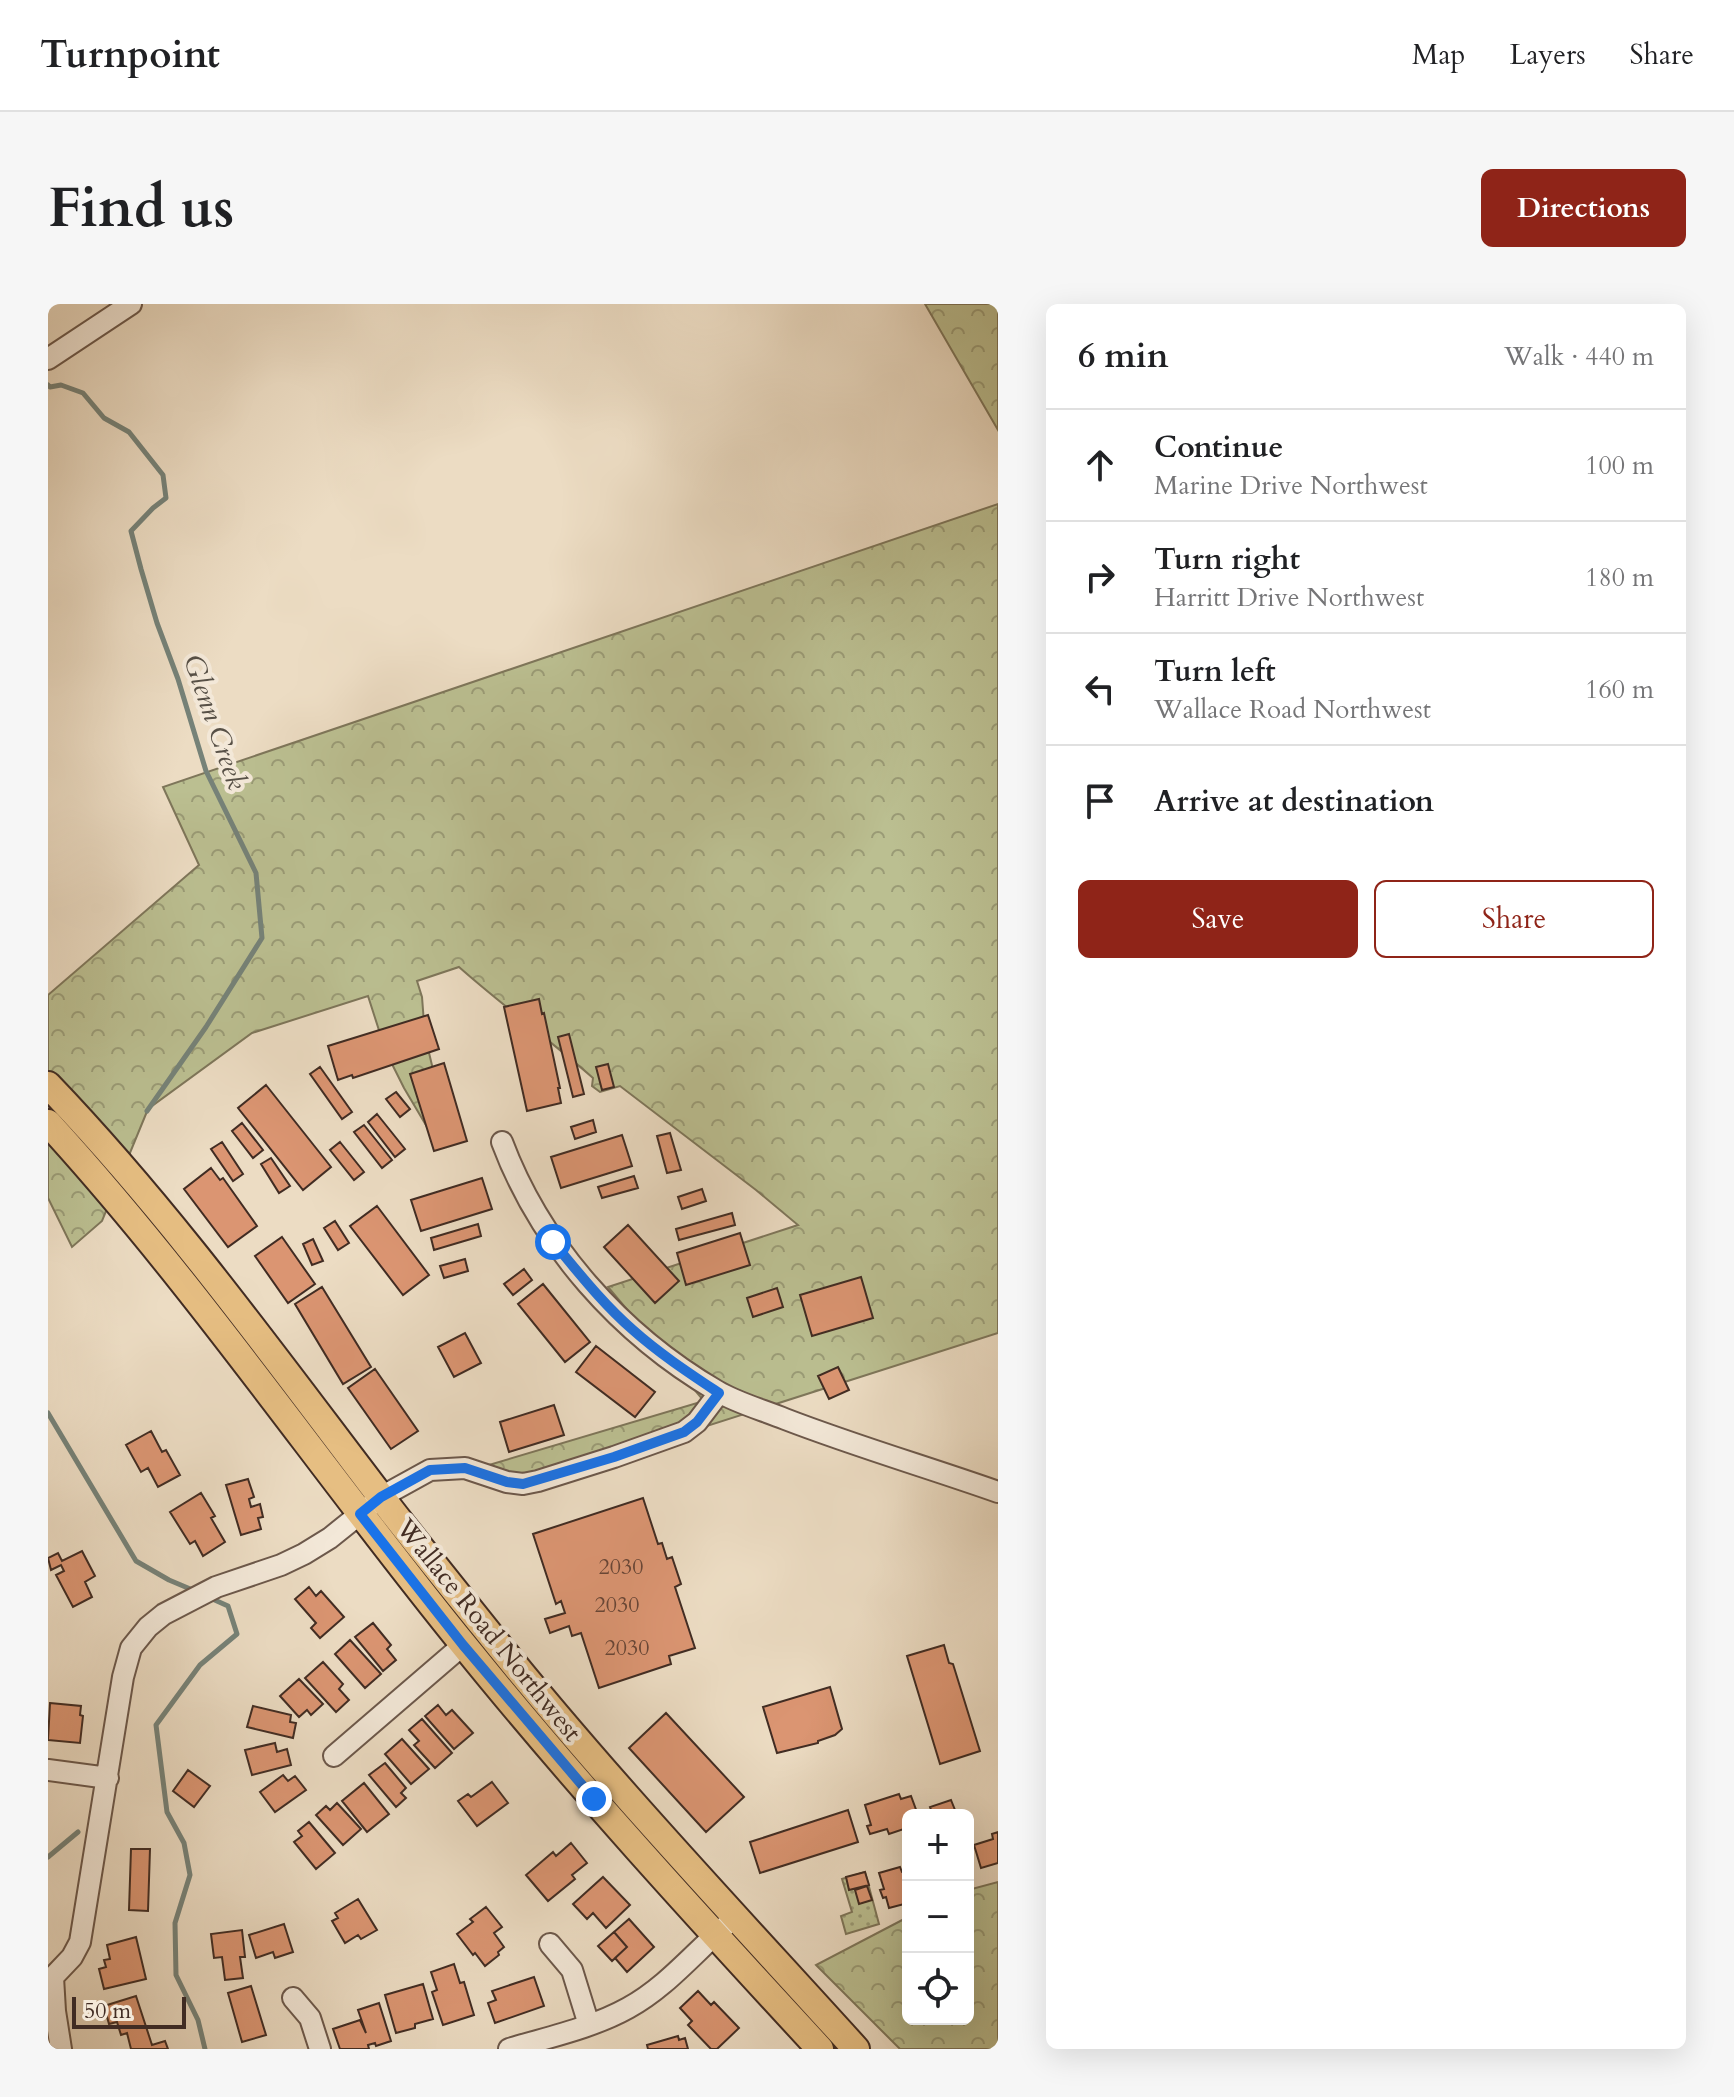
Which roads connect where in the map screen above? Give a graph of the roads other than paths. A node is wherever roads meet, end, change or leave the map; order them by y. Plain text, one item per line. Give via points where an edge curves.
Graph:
1 (131, 304) edge
2 (48, 358) edge
3 (48, 1085) edge
4 (48, 1123) edge
5 (502, 1142) dead end
6 (719, 1393) junction
7 (998, 1492) edge
8 (381, 1497) junction
9 (360, 1514) junction
10 (463, 1645) junction
11 (334, 1756) dead end
12 (48, 1770) edge
13 (108, 1778) junction
14 (736, 1916) junction
15 (715, 1935) junction
16 (550, 1944) dead end
17 (51, 1977) edge
18 (293, 1998) dead end
19 (589, 2025) junction
20 (61, 2049) edge
21 (320, 2049) edge
22 (509, 2049) edge
23 (820, 2049) edge
24 (856, 2049) edge

1 - 2 street
3 - 8 main road, Wallace Road Northwest via 164,1216
4 - 9 main road, Wallace Road Northwest via 153,1245
5 - 6 street via 534,1211 585,1281 631,1329
6 - 7 street via 844,1442
6 - 8 street via 684,1432 602,1461 523,1484 465,1468 430,1470
8 - 9 street
8 - 14 main road, Wallace Road Northwest via 560,1718
9 - 10 main road, Wallace Road Northwest
9 - 13 street via 304,1554 216,1587 148,1627 131,1648 123,1677
10 - 11 street
10 - 15 main road, Wallace Road Northwest
12 - 13 street
13 - 17 street via 80,1942
14 - 15 street
14 - 24 main road, Wallace Road Northwest
15 - 19 street via 629,2008
15 - 23 main road, Wallace Road Northwest
16 - 19 street via 572,1970
17 - 20 street
18 - 21 street via 310,2018
19 - 22 street

